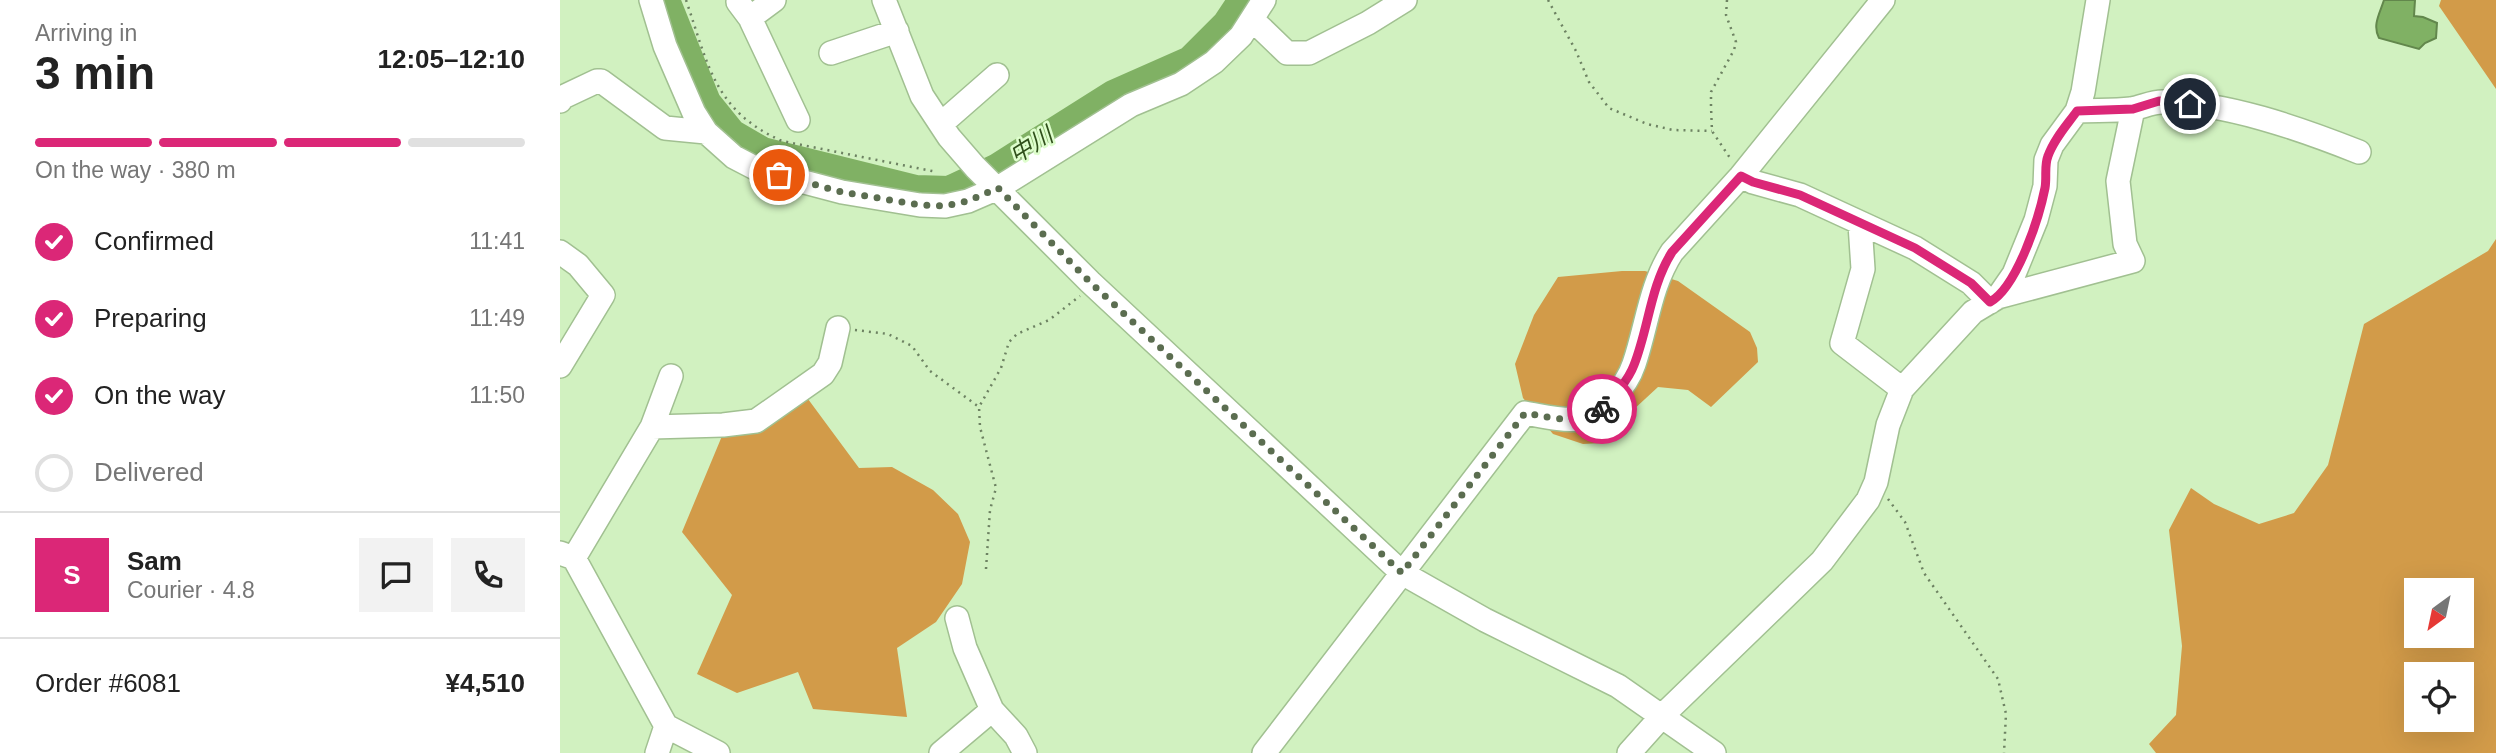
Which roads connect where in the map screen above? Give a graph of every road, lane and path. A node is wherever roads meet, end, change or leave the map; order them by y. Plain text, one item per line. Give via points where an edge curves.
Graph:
1 (651, 0) edge
2 (774, 0) edge
3 (884, 0) edge
4 (1405, 0) edge
5 (1548, 0) edge
6 (1727, 0) edge
7 (1883, 0) edge
8 (2098, 0) edge
9 (1265, 1) edge
10 (1260, 27) junction
11 (897, 32) junction
12 (831, 52) dead end
13 (1205, 68) junction
14 (997, 75) dead end
15 (560, 101) edge
16 (2133, 109) junction
17 (2077, 111) junction
18 (798, 120) dead end
19 (941, 124) junction
20 (1712, 131) junction
21 (706, 132) junction
22 (2359, 152) dead end
23 (1741, 176) junction
24 (995, 186) junction
25 (1860, 224) junction
26 (560, 251) edge
27 (1090, 282) junction
28 (1994, 300) junction
29 (838, 328) joint
30 (560, 366) edge
31 (671, 376) dead end
32 (1902, 389) junction
33 (979, 407) junction
34 (652, 427) junction
35 (1876, 482) junction
36 (567, 555) edge
37 (986, 569) dead end
38 (1402, 573) junction
39 (957, 618) dead end
40 (992, 710) junction
41 (1663, 715) junction
42 (666, 726) junction
43 (657, 753) edge
44 (718, 753) edge
45 (941, 753) edge
46 (1024, 753) edge
47 (1264, 753) edge
48 (1629, 753) edge
49 (1714, 753) edge
50 (2004, 753) edge

1 - 21 street via 665,46
2 - 18 street via 744,10
3 - 11 street
4 - 10 street via 1309,53 1287,53
5 - 20 path via 1589,82 1609,108 1673,130
6 - 20 path via 1726,15 1736,42 1711,92
7 - 23 street
8 - 17 street
9 - 10 street via 1271,13
9 - 13 street via 1241,36
10 - 13 street via 1231,60
11 - 12 street
11 - 19 street via 922,96
13 - 24 street via 1132,105
14 - 19 street
15 - 21 street via 601,81 665,128
16 - 17 street
16 - 22 street via 2159,101 2190,104 2307,131
16 - 28 street via 2118,181 2126,244 2133,261
17 - 28 street via 2052,145 2036,220 2014,274
19 - 24 street
20 - 23 path
21 - 24 street via 734,157 759,170 842,192 945,206 968,201
23 - 25 street via 1800,195
23 - 38 street via 1663,266 1633,366 1603,409 1582,419 1566,420 1525,413
24 - 27 street
25 - 28 street via 1915,248
25 - 32 street via 1863,268 1842,343
26 - 30 street via 603,295
27 - 33 path via 1077,300 1009,342 1001,368
27 - 38 street
28 - 32 street via 1973,312
29 - 33 path via 888,334 912,346 930,371
29 - 34 street via 823,374 756,421
31 - 34 street
32 - 35 street via 1888,425
33 - 37 path via 996,488
34 - 36 street
35 - 41 street via 1868,500 1822,561
35 - 50 path via 1905,522 1924,573 1998,679 2006,714
36 - 42 street
38 - 41 street via 1618,686
38 - 47 street
39 - 40 street
40 - 45 street
40 - 46 street via 1016,736
41 - 48 street
41 - 49 street
42 - 43 street
42 - 44 street

